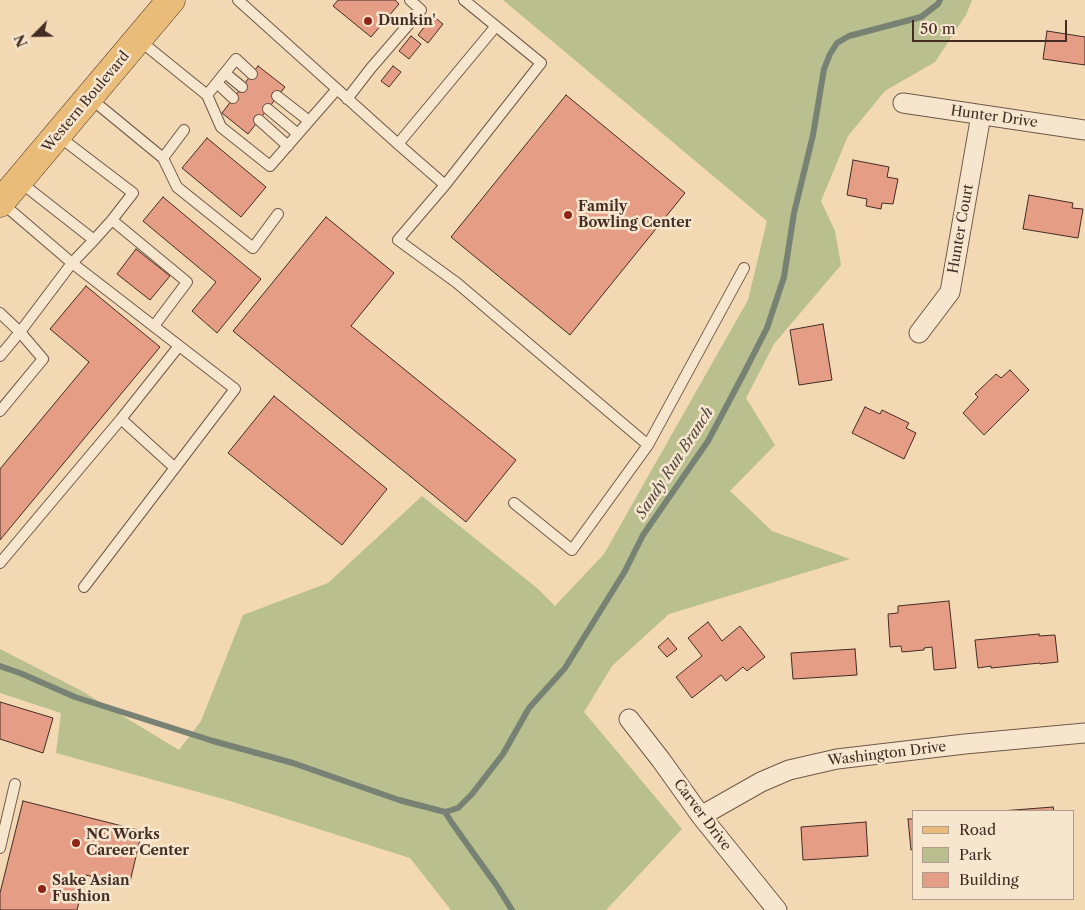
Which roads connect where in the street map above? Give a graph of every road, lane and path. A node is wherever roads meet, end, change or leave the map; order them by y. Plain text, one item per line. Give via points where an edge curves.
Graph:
1 (171, 0) edge
2 (238, 0) edge
3 (410, 0) edge
4 (464, 0) edge
5 (496, 26) junction
6 (138, 39) junction
7 (225, 72) junction
8 (252, 74) dead end
9 (217, 83) junction
10 (242, 87) dead end
11 (337, 89) junction
12 (207, 94) junction
13 (277, 96) dead end
14 (89, 97) junction
15 (233, 98) dead end
16 (348, 99) junction
17 (903, 103) dead end
18 (268, 109) dead end
19 (982, 115) junction
20 (259, 120) dead end
21 (309, 121) junction
22 (184, 130) dead end
23 (1085, 130) edge
24 (298, 134) junction
25 (57, 135) junction
26 (398, 144) junction
27 (288, 146) junction
28 (163, 158) junction
29 (19, 181) junction
30 (445, 185) junction
31 (1, 203) edge
32 (278, 214) dead end
33 (112, 220) junction
34 (94, 240) junction
35 (72, 263) junction
36 (744, 268) dead end
37 (0, 313) edge
38 (154, 326) junction
39 (20, 332) junction
40 (919, 333) dead end
41 (179, 346) junction
42 (0, 356) edge
43 (0, 411) edge
44 (121, 419) junction
45 (648, 445) junction
46 (175, 468) junction
47 (514, 503) dead end
48 (0, 563) edge
49 (84, 587) dead end
50 (629, 720) dead end
51 (1085, 733) edge
52 (15, 784) dead end
53 (701, 816) junction
54 (0, 848) edge
55 (777, 910) edge

1 - 6 main road, Western Boulevard
2 - 11 lane
3 - 16 lane via 420,10
4 - 5 lane
5 - 26 lane
5 - 30 lane via 541,63
6 - 12 lane
6 - 14 main road, Western Boulevard
7 - 8 lane via 236,59
7 - 9 lane
7 - 10 lane
9 - 12 lane
9 - 15 lane
11 - 16 lane
11 - 21 lane
12 - 27 lane via 221,127 270,166
13 - 21 lane
14 - 25 main road, Western Boulevard
14 - 28 lane
16 - 26 lane
17 - 19 street, Hunter Drive
18 - 24 lane
19 - 23 street, Hunter Drive
19 - 40 street, Hunter Court via 950,292
20 - 27 lane
21 - 24 lane
22 - 28 lane
24 - 27 lane
25 - 29 main road, Western Boulevard
25 - 33 lane via 133,193
26 - 30 lane
28 - 32 lane via 178,186 253,248
29 - 31 main road, Western Boulevard
29 - 34 lane
30 - 45 lane via 398,240 457,283
31 - 35 lane
33 - 34 lane
33 - 38 lane via 187,282
34 - 35 lane
35 - 38 lane
35 - 39 lane
36 - 45 lane
37 - 39 lane
38 - 41 lane
39 - 42 lane
39 - 43 lane via 43,359
41 - 44 lane
41 - 46 lane via 235,389
44 - 46 lane
44 - 48 lane
45 - 47 lane via 572,550
46 - 49 lane
50 - 53 street, Carver Drive
51 - 53 street, Washington Drive via 837,759 789,770
52 - 54 lane
53 - 55 street, Carver Drive

